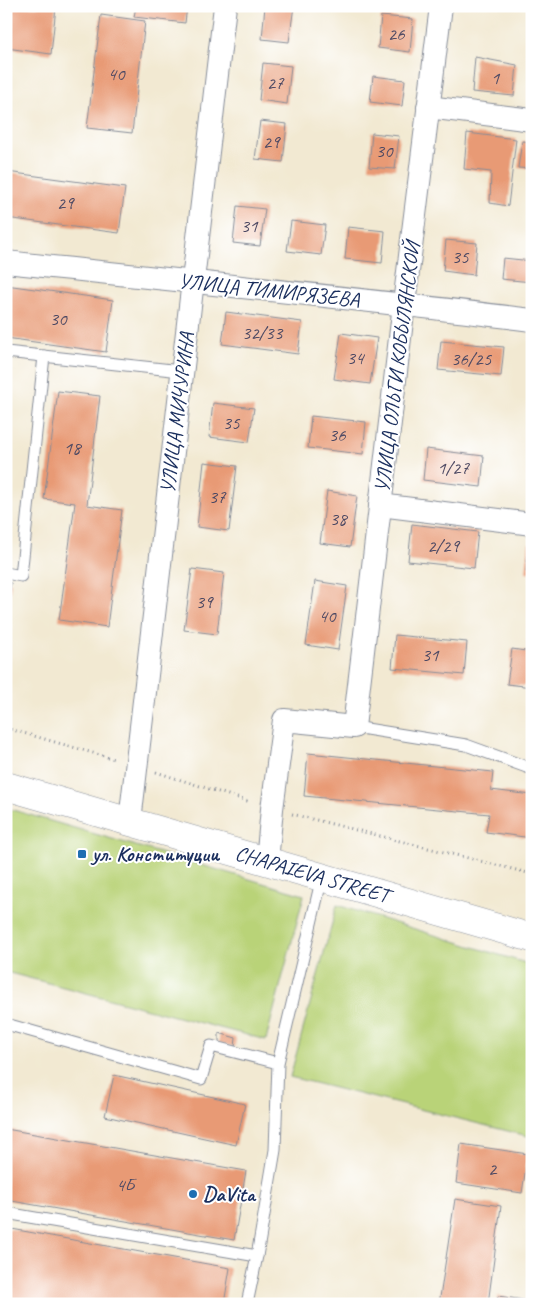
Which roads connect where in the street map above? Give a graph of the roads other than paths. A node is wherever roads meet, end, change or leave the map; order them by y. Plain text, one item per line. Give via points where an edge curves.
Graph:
1 (225, 6) edge
2 (441, 6) edge
3 (428, 107) junction
4 (532, 120) edge
5 (6, 262) edge
6 (192, 282) junction
7 (404, 304) junction
8 (532, 320) edge
9 (6, 352) edge
10 (44, 356) junction
11 (182, 371) junction
12 (380, 505) junction
13 (532, 524) edge
14 (6, 574) edge
15 (354, 727) junction
16 (532, 769) edge
17 (6, 786) edge
18 (130, 821) junction
19 (267, 861) junction
20 (322, 877) junction
21 (532, 938) edge
22 (6, 1024) edge
23 (278, 1063) junction
24 (6, 1213) edge
25 (257, 1256) junction
26 (247, 1304) edge

1 - 6 street, УЛИЦА МИЧУРИНА
2 - 3 street, УЛИЦА ОЛЬГИ КОБЫЛЯНСКОЙ
3 - 4 street
3 - 7 street, УЛИЦА ОЛЬГИ КОБЫЛЯНСКОЙ
5 - 6 street, УЛИЦА ТИМИРЯЗЕВА
6 - 7 street, УЛИЦА ТИМИРЯЗЕВА
6 - 11 street, УЛИЦА МИЧУРИНА
7 - 8 street, УЛИЦА ТИМИРЯЗЕВА
7 - 12 street, УЛИЦА ОЛЬГИ КОБЫЛЯНСКОЙ
9 - 10 lane
10 - 11 lane
10 - 14 lane via 21,576
11 - 18 street, УЛИЦА МИЧУРИНА
12 - 13 street
12 - 15 street, УЛИЦА ОЛЬГИ КОБЫЛЯНСКОЙ
15 - 16 lane via 466,744
15 - 19 street via 284,720
17 - 18 main road, CHAPAIEVA STREET
18 - 19 main road, CHAPAIEVA STREET
19 - 20 main road, CHAPAIEVA STREET
20 - 21 main road, CHAPAIEVA STREET
20 - 23 lane
22 - 23 lane via 201,1079 211,1046
23 - 25 lane via 275,1150
24 - 25 lane
25 - 26 lane

